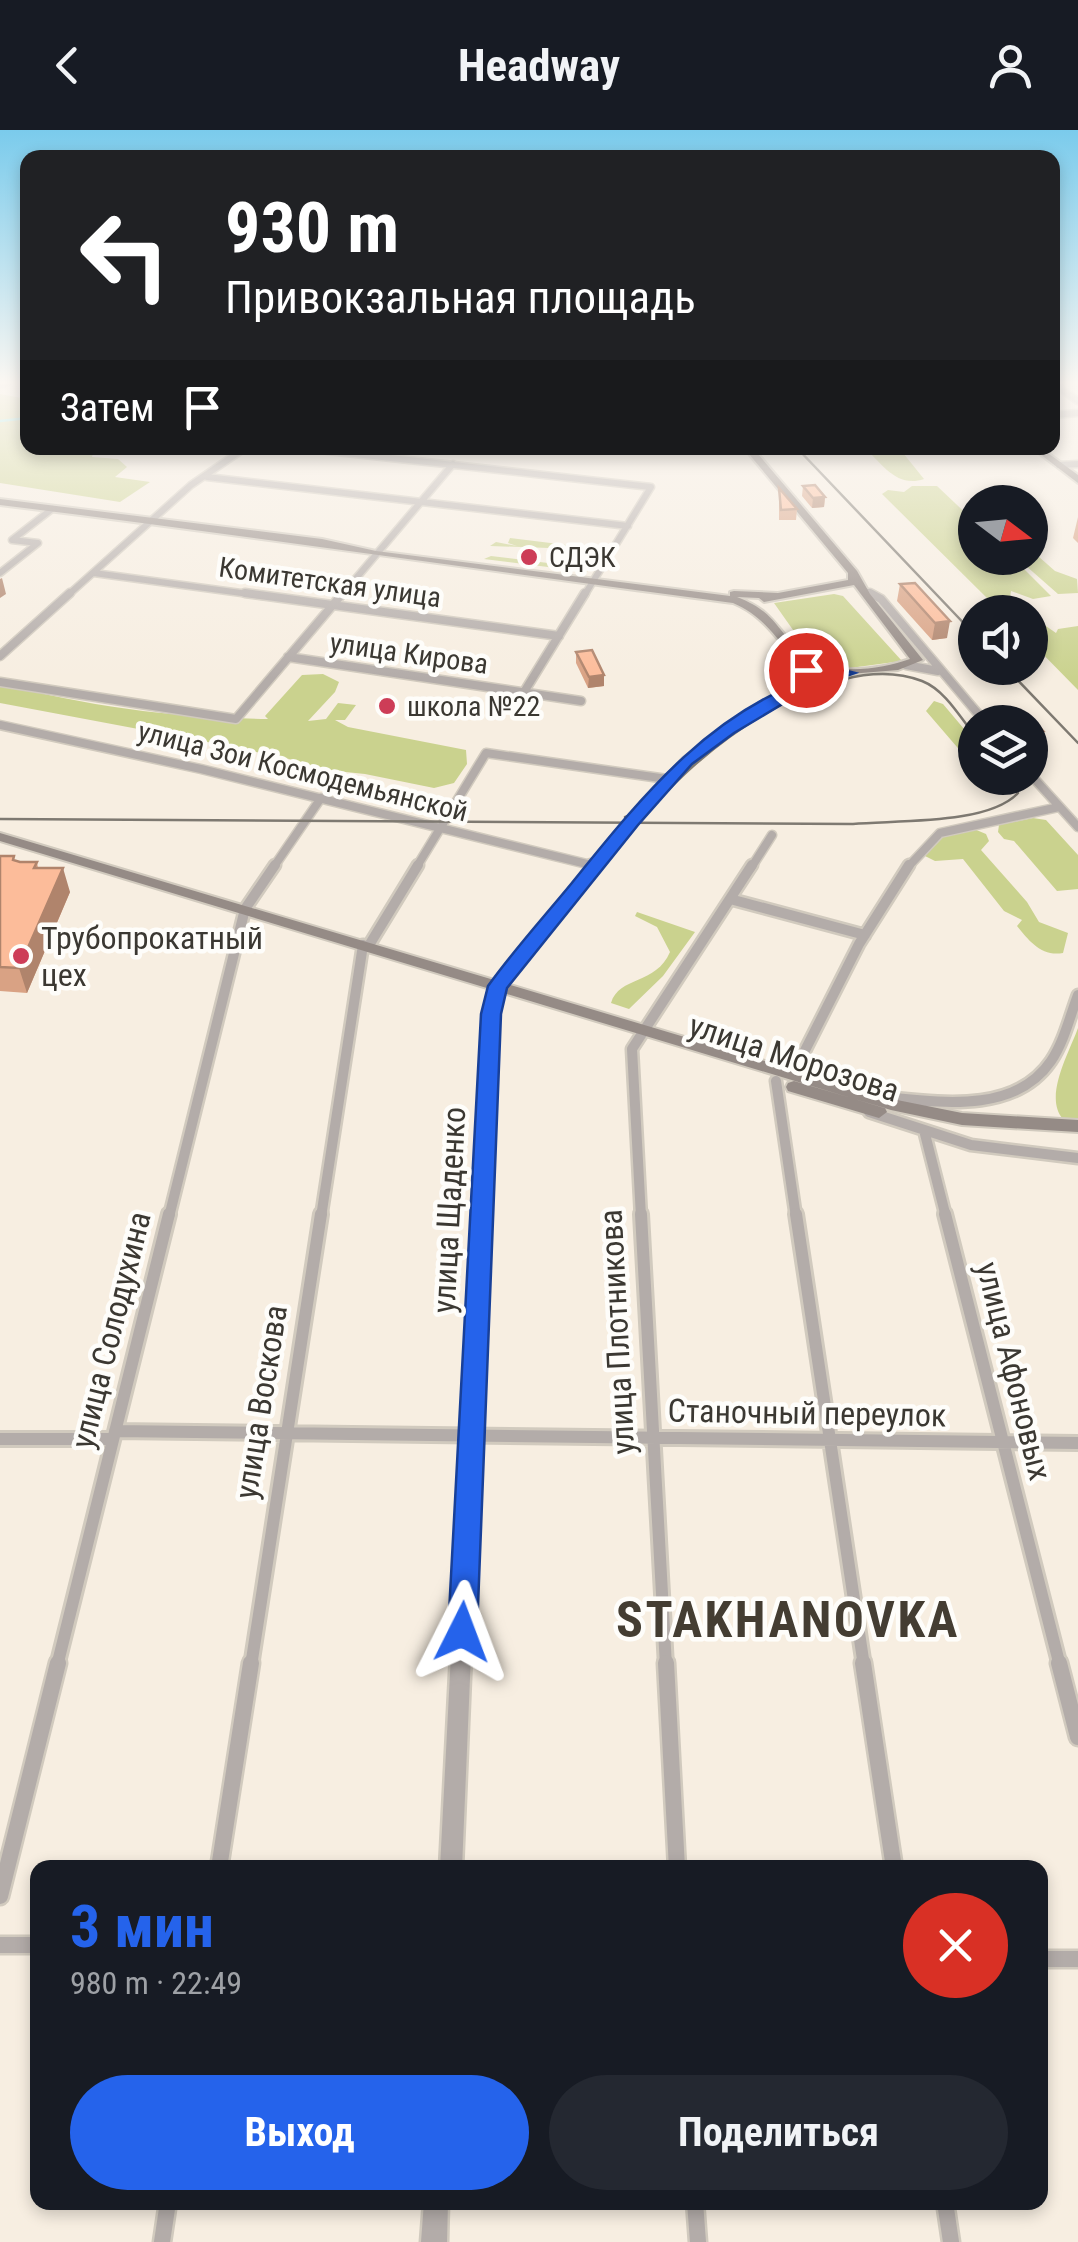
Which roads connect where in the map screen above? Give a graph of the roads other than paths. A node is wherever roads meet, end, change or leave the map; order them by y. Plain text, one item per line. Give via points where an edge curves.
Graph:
1 (200, 482) edge
2 (245, 482) edge
3 (438, 482) edge
4 (609, 482) edge
5 (777, 482) edge
6 (0, 502) edge
7 (420, 502) junction
8 (52, 509) junction
9 (150, 521) junction
10 (628, 526) junction
11 (0, 538) edge
12 (12, 540) junction
13 (379, 552) junction
14 (0, 573) edge
15 (94, 573) junction
16 (853, 573) junction
17 (595, 579) junction
18 (826, 590) junction
19 (864, 592) junction
20 (774, 595) junction
21 (332, 605) junction
22 (760, 610) junction
23 (560, 636) junction
24 (0, 656) edge
25 (288, 657) junction
26 (912, 660) junction
27 (931, 662) junction
28 (803, 664) junction
29 (847, 673) junction
30 (942, 673) junction
31 (0, 682) edge
32 (800, 686) junction
33 (524, 692) junction
34 (581, 701) dead end
35 (970, 705) edge
36 (0, 725) edge
37 (486, 752) joint
38 (667, 779) junction
39 (1048, 794) edge
40 (321, 798) junction
41 (1060, 807) junction
42 (0, 826) edge
43 (440, 826) junction
44 (1078, 826) edge
45 (772, 834) dead end
46 (0, 837) edge
47 (595, 866) junction
48 (730, 899) junction
49 (225, 903) junction
50 (245, 909) junction
51 (865, 935) junction
52 (366, 946) junction
53 (498, 986) junction
54 (1078, 996) edge
55 (641, 1032) junction
56 (794, 1074) junction
57 (776, 1081) junction
58 (857, 1101) junction
59 (1078, 1126) edge
60 (925, 1134) junction
61 (1078, 1136) edge
62 (1078, 1158) edge
63 (286, 1434) junction
64 (114, 1435) junction
65 (472, 1436) junction
66 (653, 1438) junction
67 (0, 1439) edge
68 (828, 1440) junction
69 (1003, 1442) junction
70 (1078, 1443) edge
71 (1078, 1737) edge
72 (221, 1860) edge
73 (451, 1860) edge
74 (677, 1860) edge
75 (893, 1860) edge
76 (0, 1896) edge
77 (0, 1945) edge
78 (30, 1945) edge
79 (1048, 1959) edge
80 (1078, 1960) edge
81 (167, 2210) edge
82 (436, 2210) edge
83 (696, 2210) edge
84 (946, 2210) edge
85 (162, 2242) edge
86 (434, 2242) edge
87 (698, 2242) edge
88 (952, 2242) edge

1 - 9 street
2 - 7 street
3 - 7 street
4 - 10 street via 650,490
5 - 16 main road
6 - 8 main road
7 - 10 street
7 - 13 street
8 - 9 main road
8 - 12 street
9 - 13 main road
9 - 15 street
10 - 17 street
11 - 12 street
12 - 14 street via 38,543
13 - 17 main road
13 - 21 street
15 - 21 street, Комитетская улица
15 - 24 street
16 - 18 main road via 849,584
16 - 19 main road
17 - 20 main road
17 - 22 main road via 732,599
17 - 23 street
18 - 19 main road
18 - 20 main road
19 - 26 main road
19 - 27 street via 881,598
20 - 22 main road
21 - 23 street, Комитетская улица
21 - 25 street
22 - 28 main road
23 - 33 street
25 - 31 street, улица Зои Космодемьянской via 236,719
25 - 33 street, улица Кирова
26 - 27 street
26 - 29 main road
26 - 30 street
27 - 30 street
28 - 29 main road
28 - 32 main road via 807,675
29 - 32 main road, улица Щаденко
30 - 35 street
32 - 38 main road, улица Щаденко via 713,740
33 - 34 street, улица Кирова
36 - 40 street, улица Зои Космодемьянской
37 - 38 street, улица Зои Космодемьянской
37 - 43 street, улица Воскова
38 - 47 main road, улица Щаденко
39 - 41 street
40 - 43 street, улица Зои Космодемьянской
40 - 50 street, улица Солодухина
41 - 44 street
41 - 51 street via 930,839
42 - 49 main road, улица Морозова
43 - 47 street, улица Зои Космодемьянской
43 - 52 street, улица Воскова
45 - 48 street, улица Плотникова
46 - 49 main road, улица Морозова
47 - 53 main road, улица Щаденко
48 - 51 street
48 - 55 street, улица Плотникова
49 - 50 main road, улица Морозова
50 - 52 main road, улица Морозова
50 - 64 street, улица Солодухина
51 - 56 street
52 - 53 main road, улица Морозова
52 - 63 street, улица Воскова
53 - 55 main road, улица Морозова via 533,1005
53 - 65 street, улица Щаденко via 491,1014
54 - 58 street via 1050,1063 1016,1091 964,1100
55 - 56 main road, улица Морозова
55 - 57 main road, улица Морозова
55 - 66 street, улица Плотникова via 632,1048
56 - 58 main road, улица Морозова
57 - 58 main road, улица Морозова
57 - 68 street
58 - 59 main road via 962,1119
58 - 60 street, улица Морозова
58 - 61 main road via 960,1128
60 - 62 street, улица Морозова
60 - 69 street, улица Афоновых
63 - 64 street, Станочный переулок
63 - 65 street, Станочный переулок
63 - 72 street, улица Воскова
64 - 67 street, Станочный переулок
64 - 76 street, улица Солодухина
65 - 66 street, Станочный переулок
65 - 73 street, улица Щаденко
66 - 68 street, Станочный переулок
66 - 74 street, улица Плотникова
68 - 69 street, Станочный переулок
68 - 75 street
69 - 70 street, Станочный переулок
69 - 71 street, улица Афоновых
77 - 78 street
79 - 80 street
81 - 85 street
82 - 86 street
83 - 87 street
84 - 88 street

